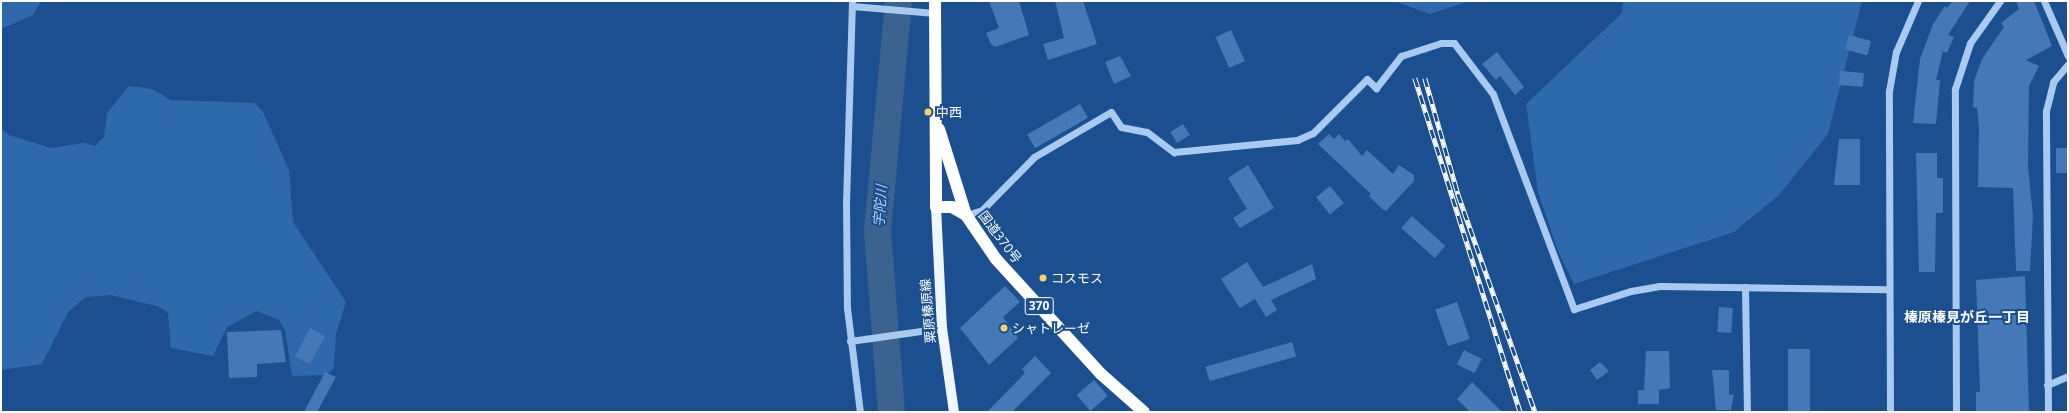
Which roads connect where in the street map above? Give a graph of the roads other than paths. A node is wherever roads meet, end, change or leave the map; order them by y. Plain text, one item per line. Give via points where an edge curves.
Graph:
1 (1918, 1) edge
2 (2000, 1) edge
3 (2044, 1) edge
4 (854, 4) edge
5 (931, 9) edge
6 (2068, 56) edge
7 (2068, 64) edge
8 (934, 104) junction
9 (936, 207) junction
10 (966, 216) junction
11 (1745, 287) junction
12 (1888, 289) junction
13 (942, 328) junction
14 (852, 340) junction
15 (2068, 376) edge
16 (2047, 385) junction
17 (860, 412) edge
18 (954, 412) edge
19 (1144, 412) edge
20 (1747, 412) edge
21 (1890, 412) edge
22 (1956, 412) edge
23 (2048, 412) edge

1 - 12 street via 1896,52 1889,91
2 - 22 street via 1970,43 1954,100
3 - 6 street
4 - 5 street
4 - 14 street via 846,200
5 - 8 highway
7 - 16 street via 2053,82 2046,111
8 - 9 highway
8 - 10 highway via 945,154
9 - 10 highway, 国道370号 / 370 via 952,207
9 - 13 main road, 粟原榛原線
10 - 11 street via 982,210 1034,157 1112,112 1121,127 1147,132 1174,152 1297,140 1313,133 1367,79 1376,88 1401,56 1454,43 1492,94 1574,309 1631,291 1660,286
10 - 19 highway, 国道370号 / 370 via 996,259 1101,374
11 - 12 street
11 - 20 street
12 - 21 street
13 - 14 street
13 - 18 main road, 粟原榛原線
14 - 17 street
15 - 16 street
16 - 23 street

